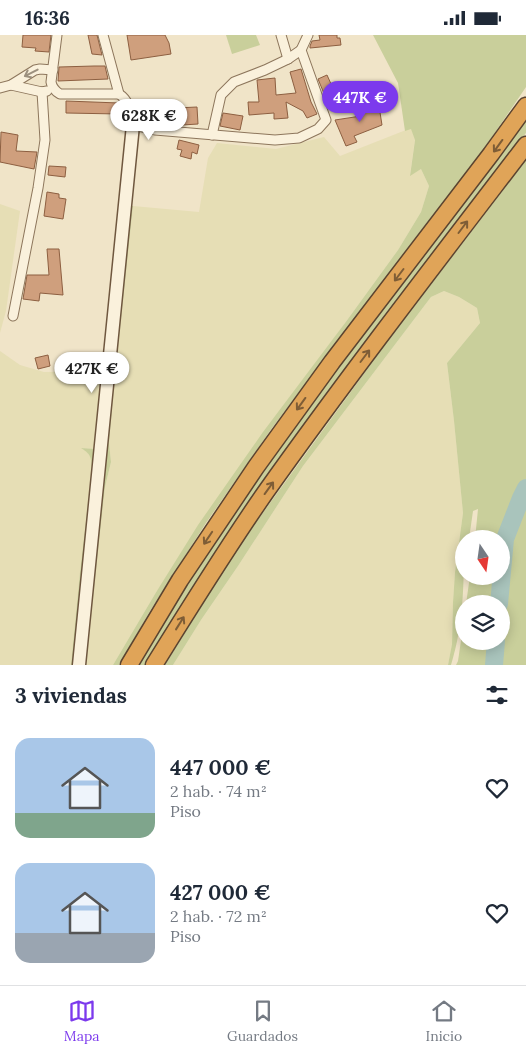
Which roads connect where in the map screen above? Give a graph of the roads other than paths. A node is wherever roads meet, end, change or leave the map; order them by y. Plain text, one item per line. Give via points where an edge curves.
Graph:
1 (57, 35) edge
2 (103, 35) edge
3 (281, 35) edge
4 (308, 35) edge
5 (301, 50) junction
6 (288, 59) junction
7 (53, 69) junction
8 (11, 85) junction
9 (0, 88) edge
10 (54, 90) junction
11 (42, 92) junction
12 (119, 94) junction
13 (526, 106) edge
14 (133, 125) junction
15 (212, 135) junction
16 (526, 145) edge
17 (13, 316) dead end
18 (79, 665) edge
19 (129, 665) edge
20 (154, 665) edge

1 - 7 street
2 - 12 street
3 - 6 street
4 - 5 street
5 - 6 street
5 - 15 street via 326,120 318,129 299,138 275,140
6 - 15 street via 234,82 221,95
7 -> 8 street via 35,70
7 - 10 street via 51,82
8 - 9 street
8 - 11 street
10 - 11 street
10 - 12 street via 60,94
11 - 17 street via 45,139
12 - 14 street via 132,113
13 -> 19 highway via 256,467 180,580
14 - 15 street via 155,131
14 - 18 street
20 -> 16 highway via 264,495

